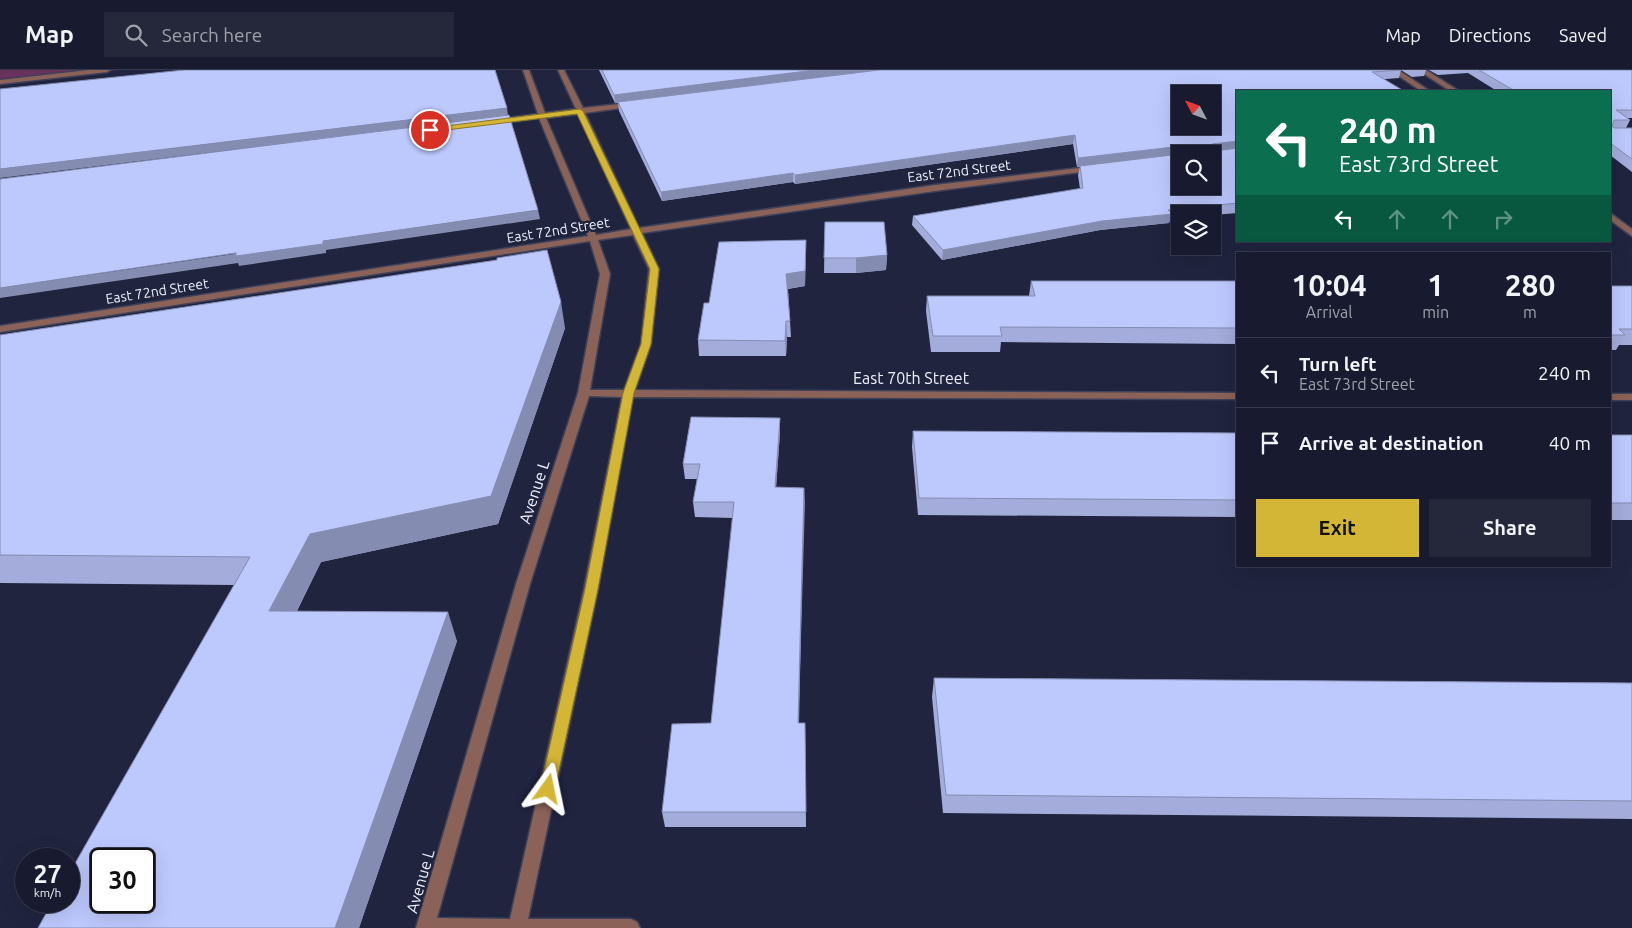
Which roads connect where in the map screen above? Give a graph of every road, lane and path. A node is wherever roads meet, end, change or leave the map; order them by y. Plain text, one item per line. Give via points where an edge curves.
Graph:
1 (107, 70) edge
2 (526, 70) edge
3 (561, 70) edge
4 (1393, 70) edge
5 (1421, 70) edge
6 (0, 82) edge
7 (1424, 90) edge
8 (1453, 90) edge
9 (643, 103) edge
10 (580, 111) junction
11 (542, 116) junction
12 (489, 122) edge
13 (1101, 168) edge
14 (1611, 217) edge
15 (638, 232) junction
16 (1632, 233) edge
17 (593, 238) junction
18 (0, 328) edge
19 (584, 393) junction
20 (628, 393) junction
21 (1236, 396) edge
22 (1611, 397) edge
23 (1632, 398) edge
24 (425, 927) edge
25 (517, 928) edge
26 (631, 928) edge

1 - 6 street
2 - 11 street, Avenue L
3 - 10 street
4 - 7 street
5 - 8 street
9 - 10 street
10 - 11 street
10 - 15 street
11 - 12 street
11 - 17 street, Avenue L
13 - 15 street, East 72nd Street via 935,188
14 - 16 street
15 - 17 street, East 72nd Street
15 - 20 street via 654,269 646,344
17 - 18 street, East 72nd Street
17 - 19 street, Avenue L via 605,274
19 - 20 street, East 70th Street
19 - 24 street, Avenue L via 523,584
20 - 21 street, East 70th Street
20 - 25 street via 592,589
22 - 23 street
24 - 25 street
25 - 26 street

